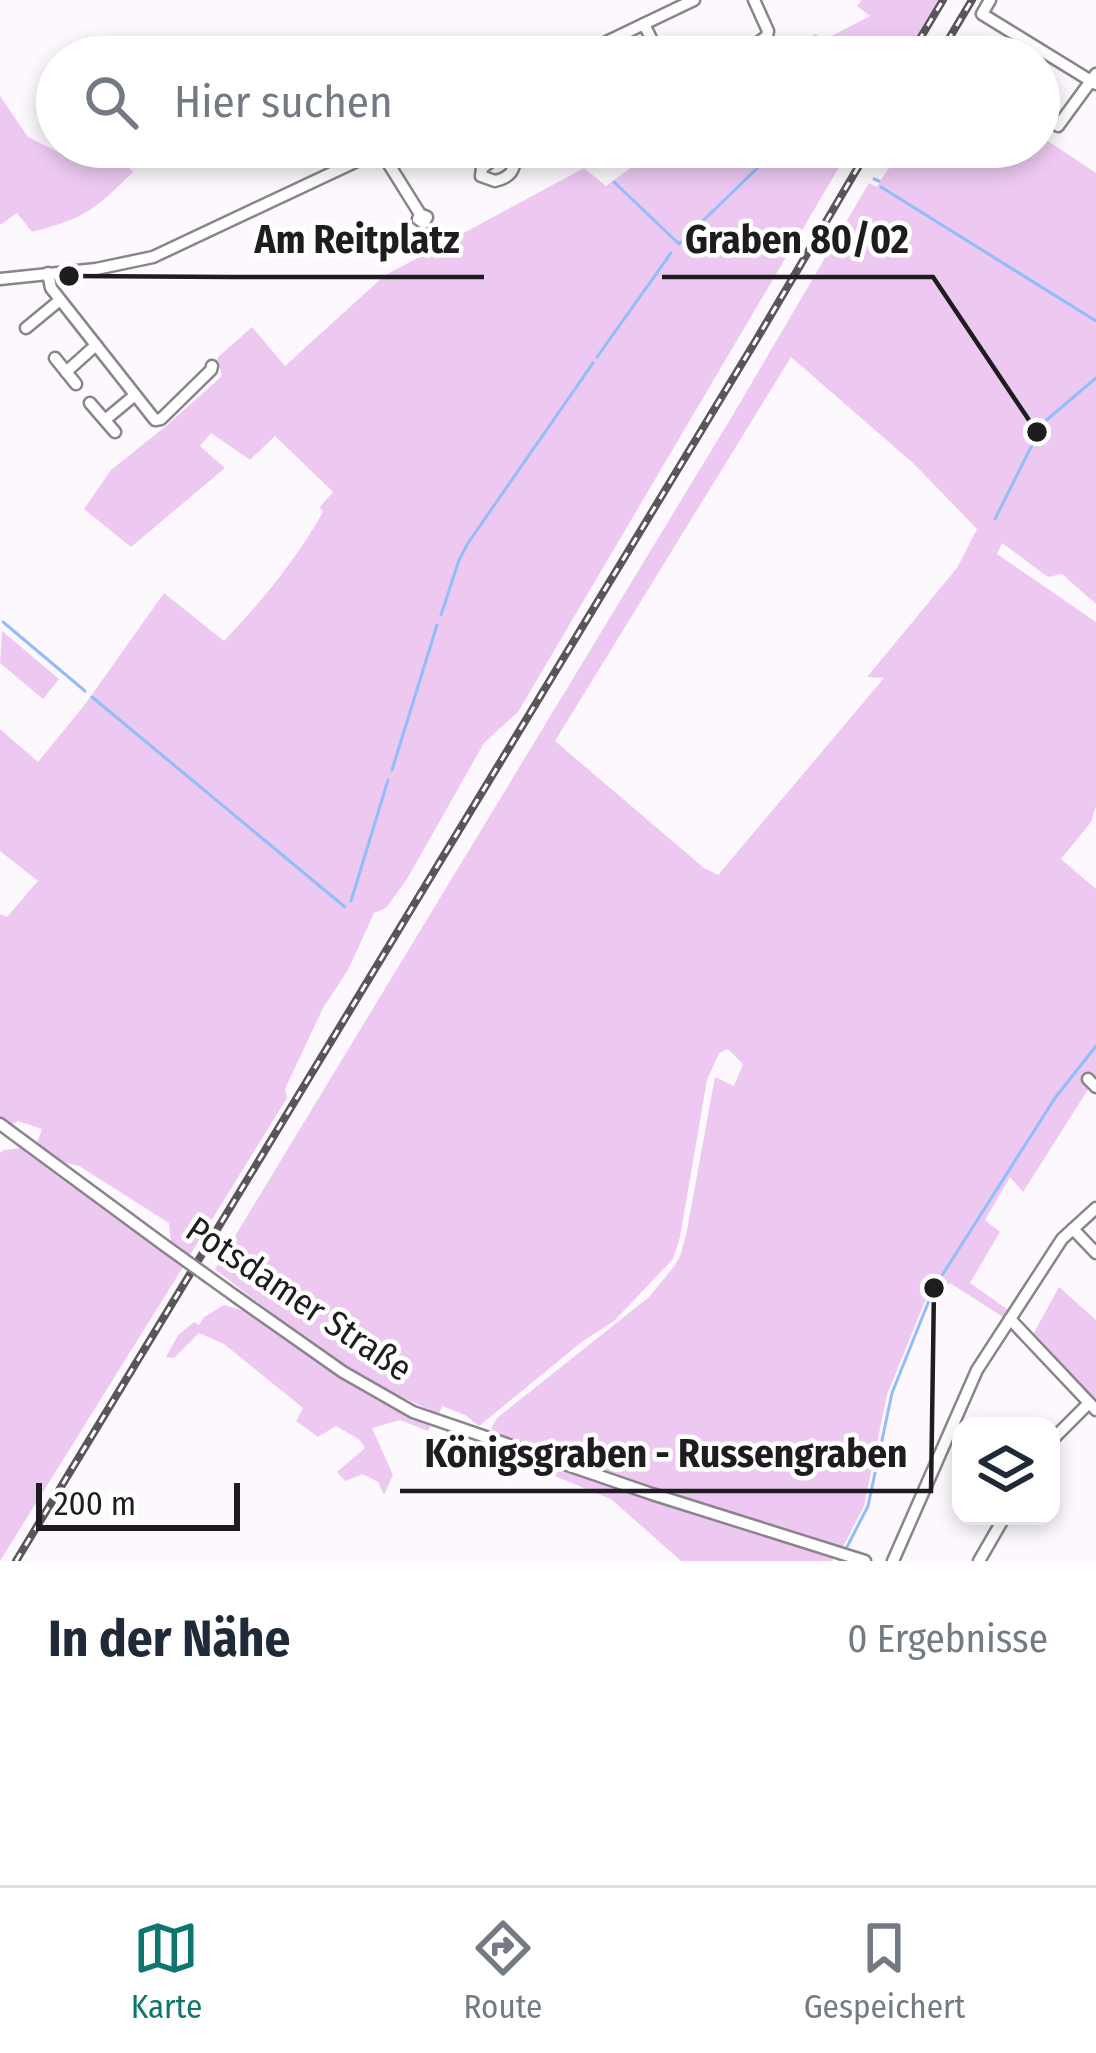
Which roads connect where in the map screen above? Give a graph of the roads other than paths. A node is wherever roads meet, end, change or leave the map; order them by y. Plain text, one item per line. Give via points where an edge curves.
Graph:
1 (694, 0) edge
2 (754, 0) edge
3 (990, 0) edge
4 (644, 24) junction
5 (619, 36) edge
6 (650, 36) edge
7 (766, 36) edge
8 (1020, 36) edge
9 (1060, 59) edge
10 (1094, 79) edge
11 (1060, 123) edge
12 (343, 168) edge
13 (394, 168) edge
14 (420, 214) dead end
15 (48, 274) junction
16 (0, 279) edge
17 (60, 300) junction
18 (26, 328) dead end
19 (96, 345) junction
20 (55, 358) dead end
21 (212, 366) dead end
22 (66, 372) junction
23 (76, 384) dead end
24 (135, 395) junction
25 (91, 403) dead end
26 (105, 420) junction
27 (115, 432) dead end
28 (0, 1124) edge
29 (1096, 1208) edge
30 (1073, 1229) junction
31 (1096, 1253) edge
32 (1010, 1319) junction
33 (1093, 1407) edge
34 (1060, 1434) edge
35 (1000, 1525) edge
36 (865, 1561) edge
37 (893, 1561) edge
38 (979, 1561) edge

1 - 4 street
2 - 7 street
3 - 8 street via 982,14
4 - 5 street
4 - 6 street
9 - 10 street
10 - 11 street
12 - 15 street via 153,257
13 - 14 street
15 - 16 street
15 - 17 street
17 - 18 street
17 - 19 street
19 - 22 street
19 - 24 street
20 - 22 street
21 - 24 street via 158,420
22 - 23 street
24 - 26 street
25 - 26 street
26 - 27 street
28 - 36 street, Potsdamer Straße, bridge via 343,1372 413,1412
29 - 30 street
30 - 31 street
30 - 32 street
32 - 33 street
32 - 37 street via 966,1393
33 - 34 street
35 - 38 street

